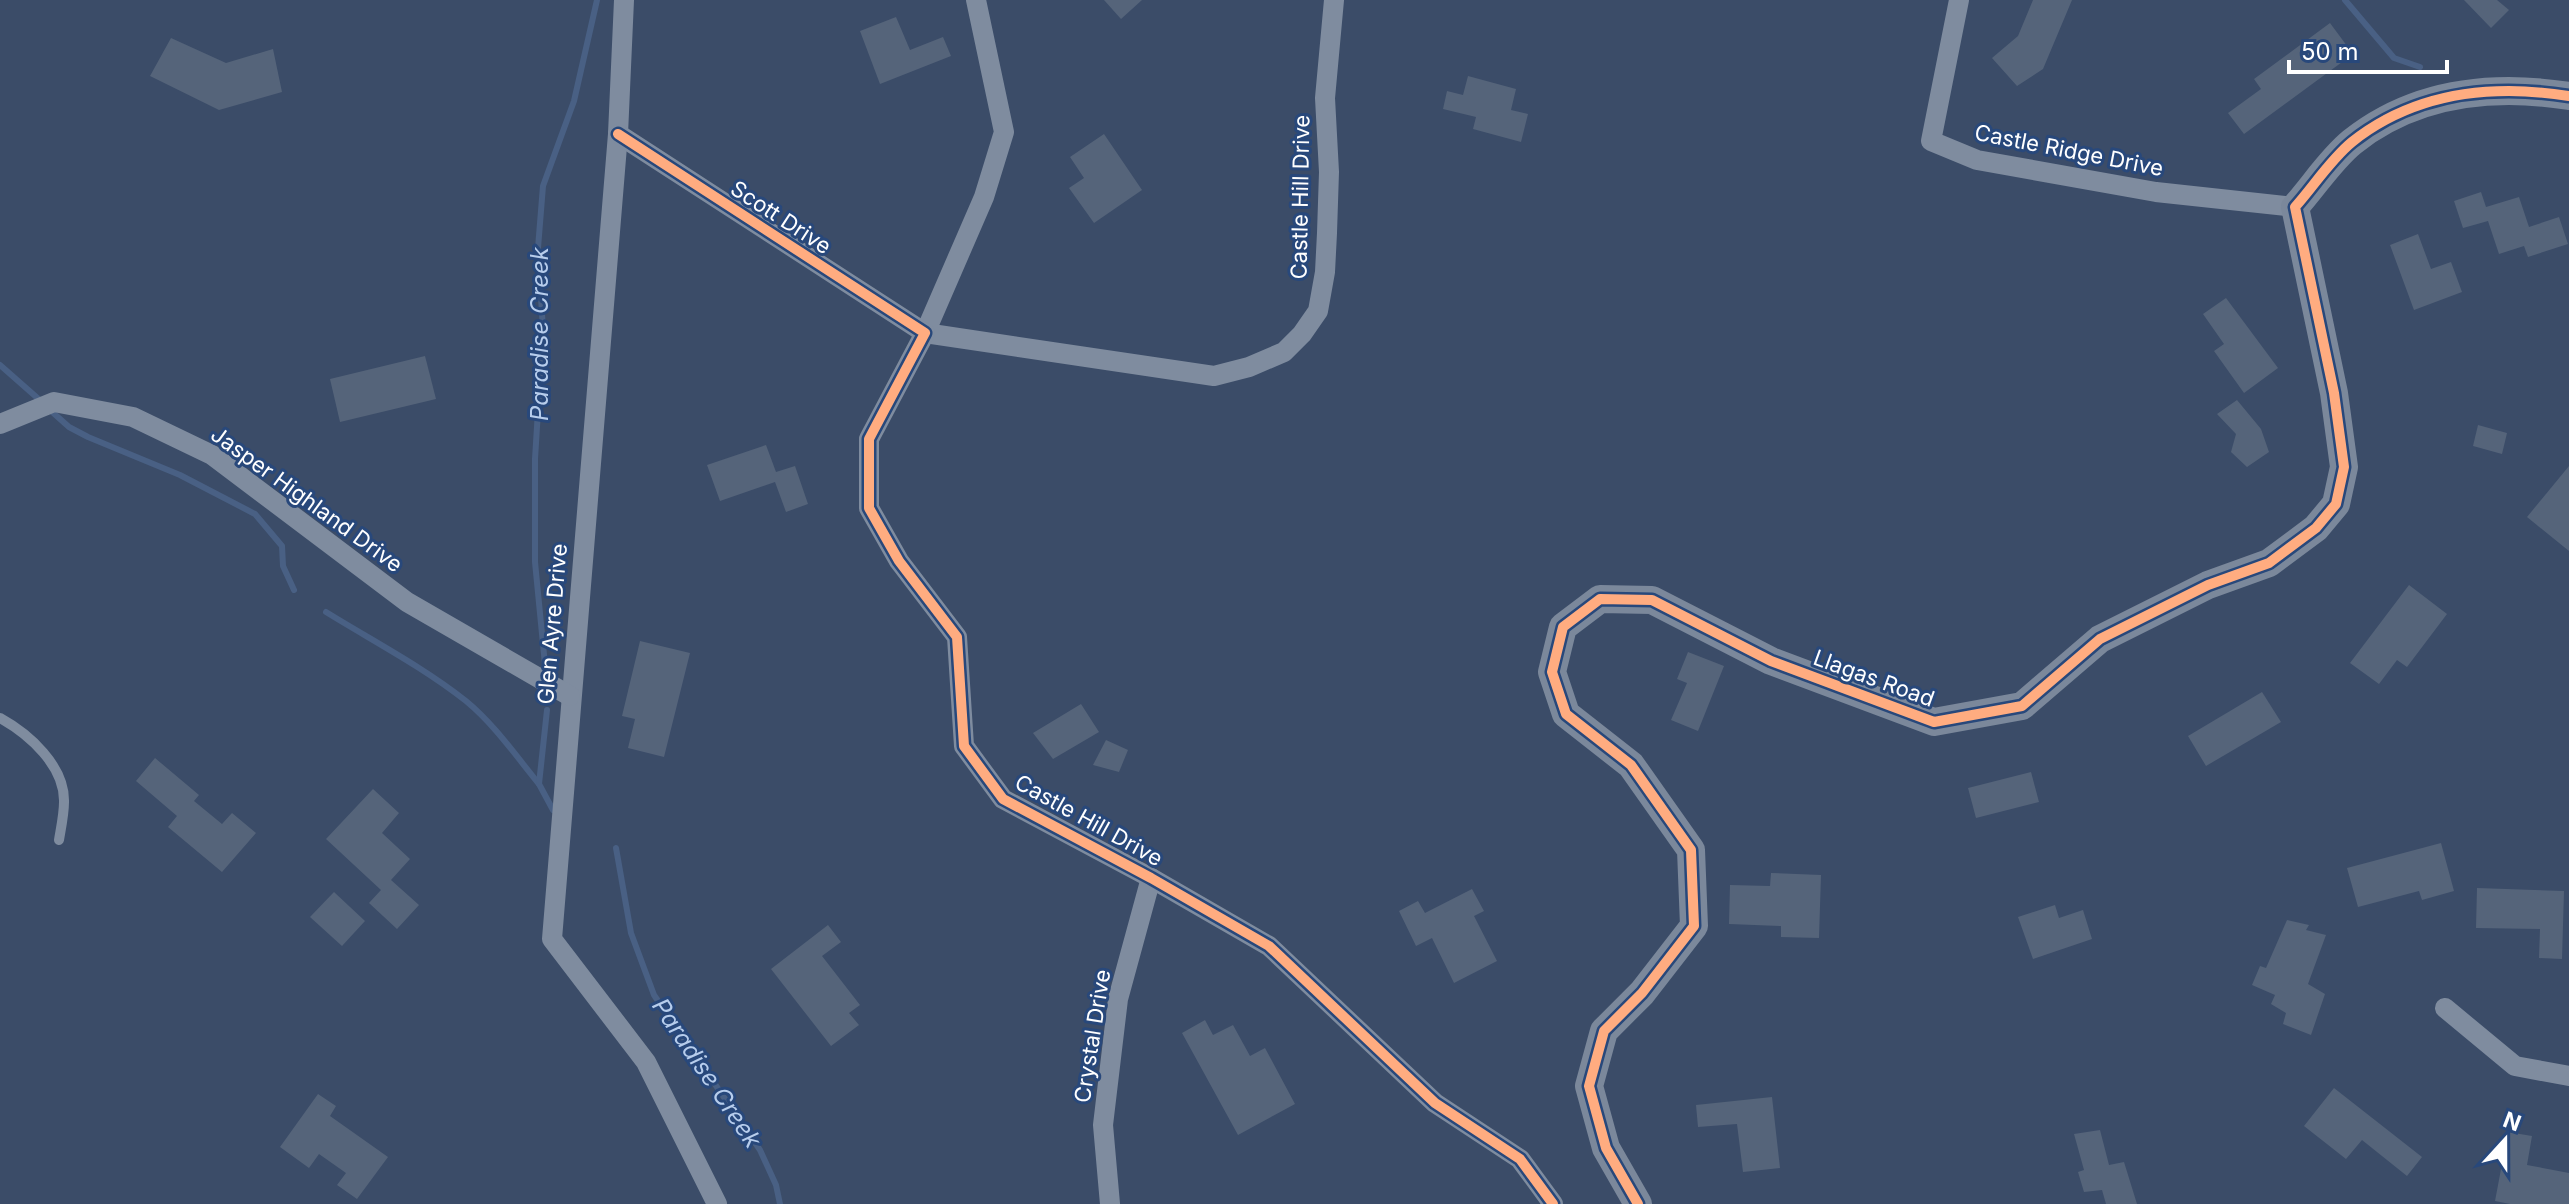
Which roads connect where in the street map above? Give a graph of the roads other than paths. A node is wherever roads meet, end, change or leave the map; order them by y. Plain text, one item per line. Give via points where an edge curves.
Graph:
1 (624, 0) edge
2 (976, 0) edge
3 (1334, 0) edge
4 (1959, 0) edge
5 (2569, 96) edge
6 (618, 134) junction
7 (2295, 207) junction
8 (925, 333) junction
9 (0, 424) edge
10 (570, 696) junction
11 (0, 718) edge
12 (59, 840) dead end
13 (1151, 878) junction
14 (2445, 1008) dead end
15 (2569, 1076) edge
16 (717, 1204) edge
17 (1110, 1204) edge
18 (1553, 1204) edge
19 (1638, 1204) edge

1 - 6 street, Glen Ayre Drive
2 - 8 street, Castle Hill Drive via 1004,132 984,197
3 - 8 street, Castle Hill Drive via 1325,98 1325,272 1318,311 1284,352 1214,376
4 - 7 street, Castle Ridge Drive via 1931,141 1977,160 2156,192
5 - 7 street via 2493,91 2444,96 2396,115 2351,143
6 - 8 street, Scott Drive
6 - 10 street, Glen Ayre Drive
7 - 19 street, Llagas Road via 2334,393 2344,467 2336,504 2316,528 2269,563 2208,585 2100,639 2022,706 1934,722 1771,661 1652,600 1600,599 1563,627 1552,672 1566,714 1631,765 1691,850 1694,926 1642,993 1604,1031 1589,1086 1606,1148
8 - 13 street, Castle Hill Drive via 869,439 869,508 899,561 957,637 964,746 1003,799
9 - 10 street, Jasper Highland Drive via 54,402 146,423 212,455 407,602
10 - 16 street, Glen Ayre Drive via 552,939 646,1062
11 - 12 lane via 52,762 65,799
13 - 17 street, Crystal Drive via 1116,1015 1103,1125
13 - 18 street, Castle Hill Drive via 1269,946 1435,1103 1520,1159
14 - 15 street via 2515,1066

